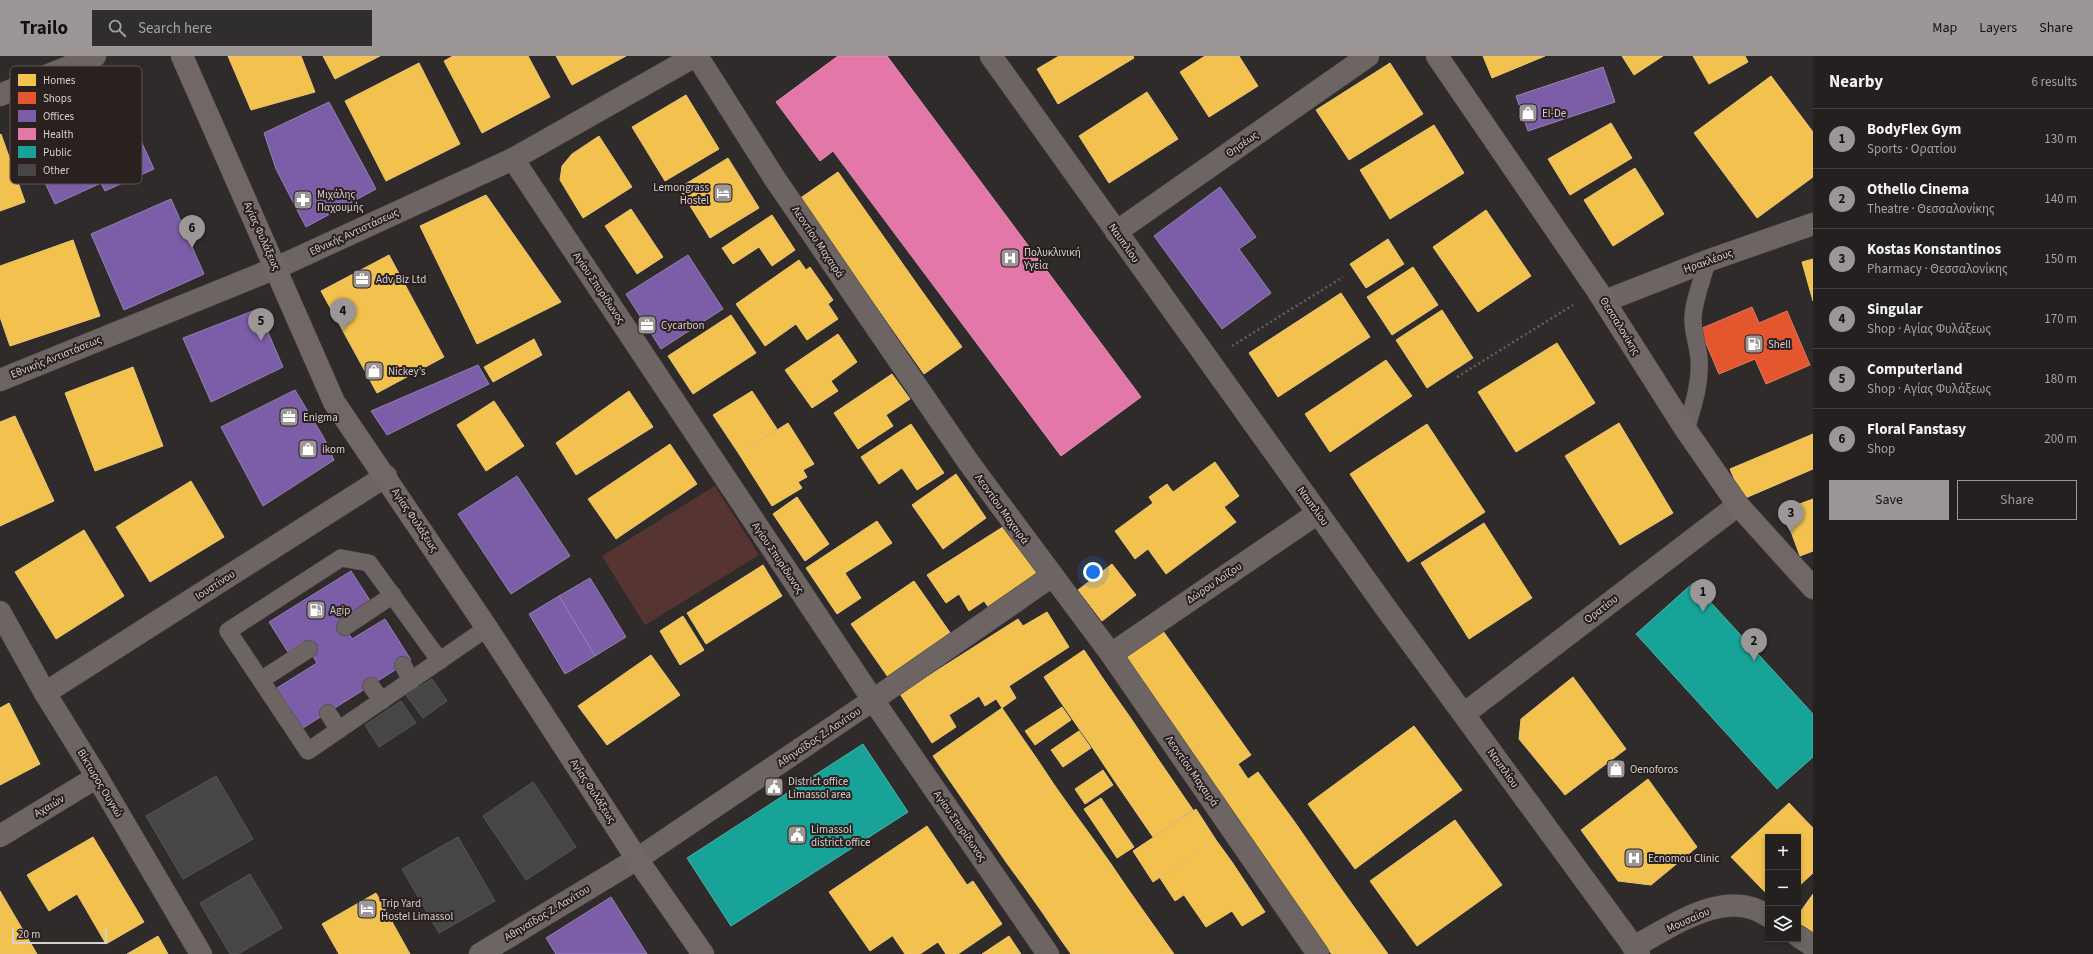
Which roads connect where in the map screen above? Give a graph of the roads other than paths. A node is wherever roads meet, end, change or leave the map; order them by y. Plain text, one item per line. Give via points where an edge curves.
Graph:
1 (95, 56) edge
2 (182, 56) edge
3 (696, 56) edge
4 (991, 56) edge
5 (1368, 56) edge
6 (1437, 56) edge
7 (71, 66) edge
8 (10, 91) edge
9 (0, 95) edge
10 (513, 159) junction
11 (1813, 224) edge
12 (1116, 232) junction
13 (1707, 261) junction
14 (276, 268) junction
15 (1601, 296) junction
16 (0, 380) edge
17 (1686, 430) junction
18 (386, 476) junction
19 (1738, 505) junction
20 (1318, 513) junction
21 (1052, 576) junction
22 (1810, 581) edge
23 (393, 595) junction
24 (0, 612) edge
25 (345, 627) dead end
26 (487, 628) junction
27 (309, 649) dead end
28 (1110, 654) junction
29 (440, 661) junction
30 (403, 665) dead end
31 (261, 680) junction
32 (411, 680) junction
33 (371, 686) dead end
34 (45, 693) junction
35 (873, 700) junction
36 (382, 701) junction
37 (328, 713) dead end
38 (1464, 714) junction
39 (339, 730) junction
40 (97, 777) junction
41 (0, 836) edge
42 (637, 859) junction
43 (1765, 915) edge
44 (1801, 938) edge
45 (1813, 946) edge
46 (1636, 950) edge
47 (201, 954) edge
48 (480, 954) edge
49 (703, 954) edge
50 (1048, 954) edge
51 (1318, 954) edge

1 - 7 street
2 - 14 main road, Αγίας Φυλάξεως
3 - 10 street, Εθνικής Αντιστάσεως
3 - 21 street, Λεοντίου Μαχαιρά via 779,186 969,463
4 - 12 street, Ναυπλίου
5 - 12 street, Θησέως
6 - 15 main road, Θεσσαλονίκης
8 - 9 street
10 - 14 street, Εθνικής Αντιστάσεως
10 - 35 street, Αγίου Σπυρίδωνος
11 - 13 street, Ηρακλέους
12 - 20 street, Ναυπλίου
13 - 15 street, Ηρακλέους
13 - 17 lane via 1692,321 1700,375
14 - 16 street, Εθνικής Αντιστάσεως
14 - 18 main road, Αγίας Φυλάξεως via 334,402
15 - 17 main road, Θεσσαλονίκης
17 - 19 main road, Θεσσαλονίκης
18 - 26 main road, Αγίας Φυλάξεως
18 - 34 street, Ιουστίνου
19 - 22 main road, Θεσσαλονίκης
19 - 38 street, Ορατίου
20 - 28 street, Δώρου Λοΐζου
20 - 38 street, Ναυπλίου
21 - 28 street, Λεοντίου Μαχαιρά
21 - 35 street, Αθηναΐδος Ζ. Λανίτου
23 - 25 lane via 373,618
23 - 29 lane
23 - 31 lane via 369,563 341,558 228,631
24 - 34 street, Βίκτωρος Ουγκώ
26 - 29 lane
26 - 42 main road, Αγίας Φυλάξεως
27 - 31 lane via 297,666
28 - 51 street, Λεοντίου Μαχαιρά
29 - 32 lane
30 - 32 lane
31 - 39 lane via 308,751
32 - 36 lane
33 - 36 lane
34 - 40 street, Βίκτωρος Ουγκώ
35 - 42 street, Αθηναΐδος Ζ. Λανίτου
35 - 50 street, Αγίου Σπυρίδωνος
36 - 39 lane
37 - 39 lane
38 - 46 street, Ναυπλίου
40 - 41 street, Αχαιών
40 - 47 street, Βίκτωρος Ουγκώ
42 - 48 street, Αθηναΐδος Ζ. Λανίτου
42 - 49 main road, Αγίας Φυλάξεως
43 - 46 street, Μουσαίου via 1745,905 1722,906 1699,913
44 - 45 street

